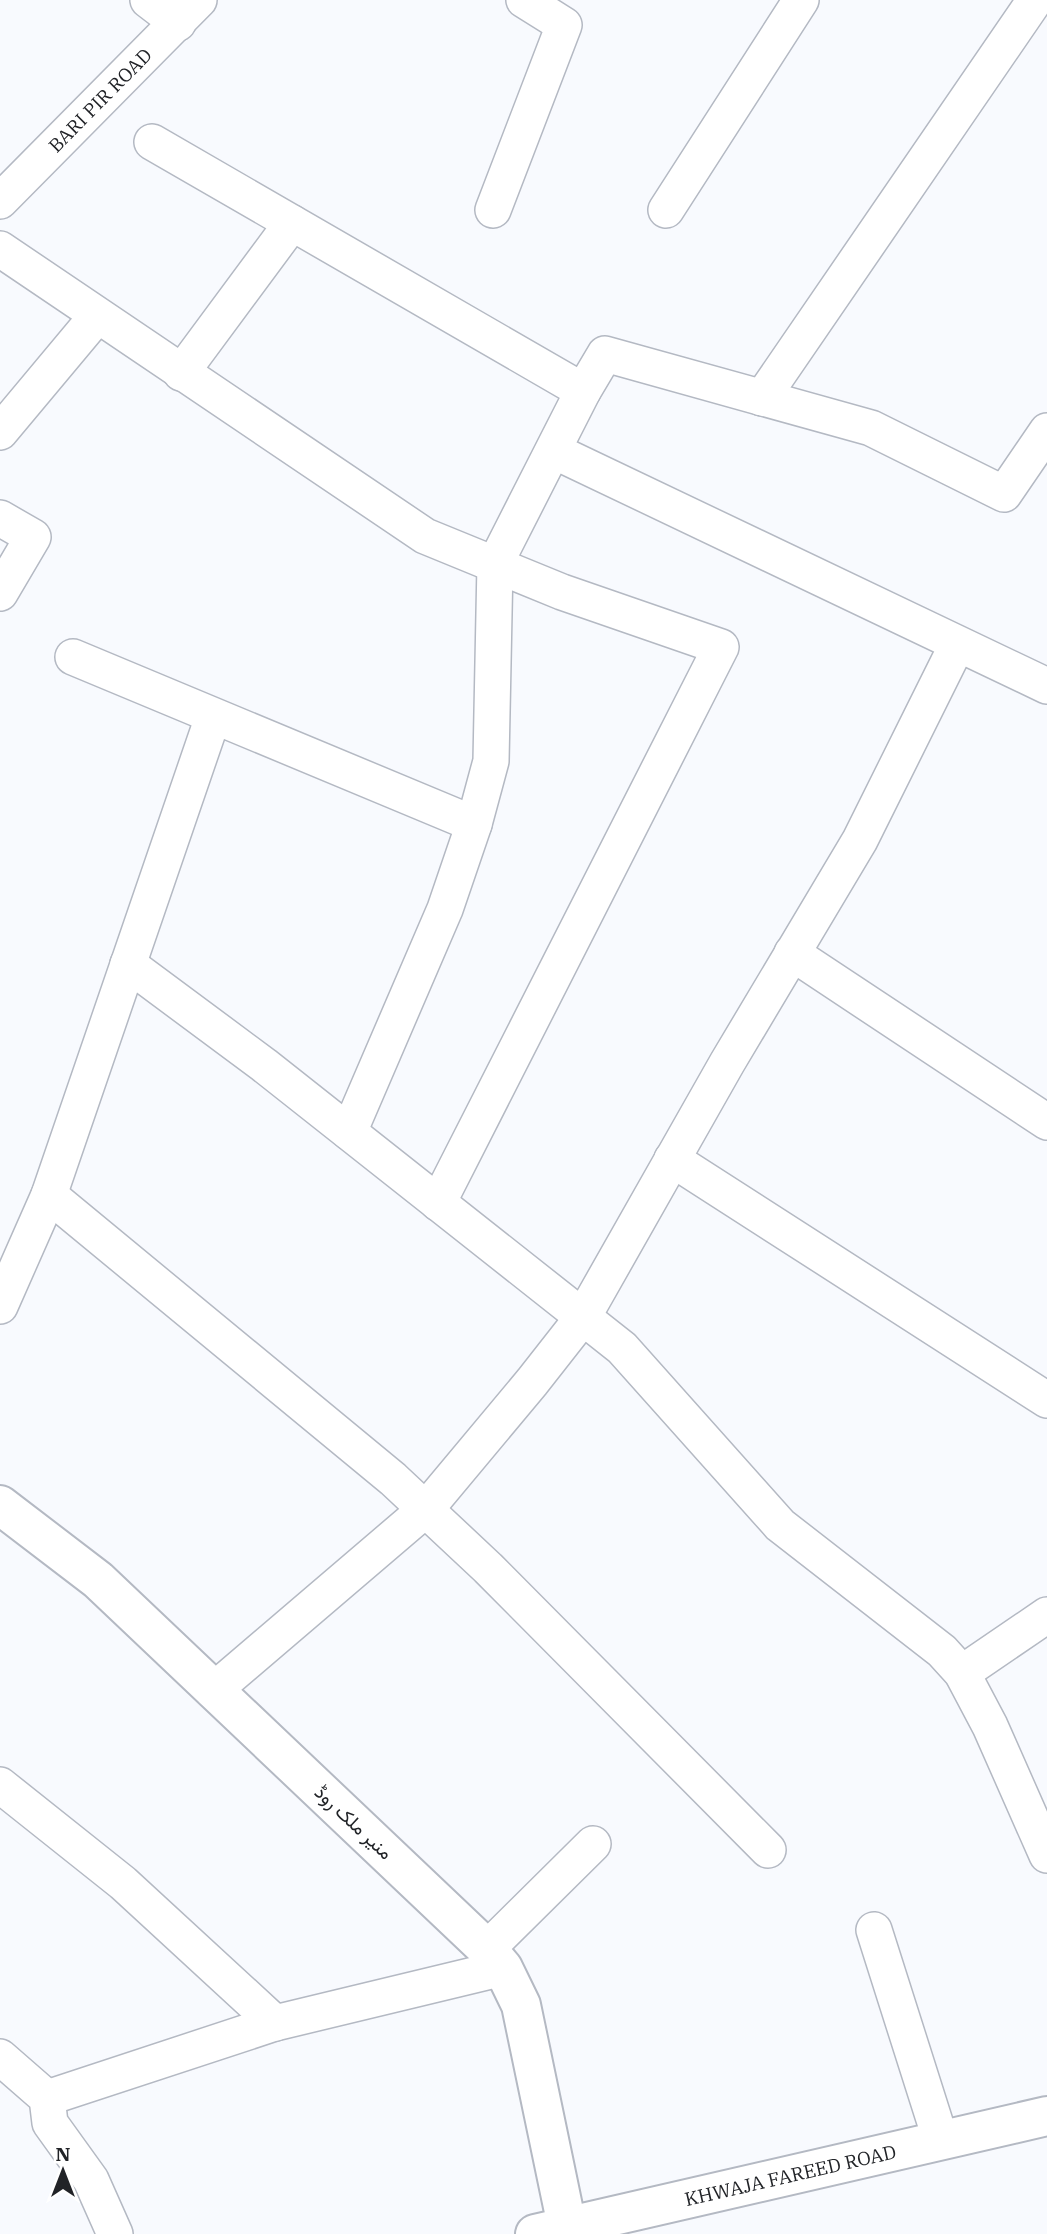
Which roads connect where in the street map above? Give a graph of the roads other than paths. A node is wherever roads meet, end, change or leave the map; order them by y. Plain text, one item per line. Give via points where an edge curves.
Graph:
1 (148, 0) edge
2 (524, 0) edge
3 (801, 0) edge
4 (1035, 0) edge
5 (188, 11) edge
6 (152, 142) dead end
7 (0, 201) edge
8 (494, 210) dead end
9 (666, 210) dead end
10 (292, 223) junction
11 (0, 249) edge
12 (97, 316) junction
13 (181, 373) junction
14 (583, 391) junction
15 (762, 398) junction
16 (0, 432) edge
17 (554, 450) junction
18 (1042, 450) edge
19 (0, 518) edge
20 (495, 564) junction
21 (0, 593) edge
22 (957, 645) junction
23 (73, 657) dead end
24 (1047, 686) edge
25 (213, 717) junction
26 (474, 824) junction
27 (792, 953) junction
28 (128, 964) junction
29 (1047, 1122) edge
30 (349, 1132) junction
31 (672, 1159) junction
32 (49, 1195) junction
33 (438, 1203) junction
34 (0, 1306) edge
35 (583, 1317) junction
36 (1047, 1400) edge
37 (0, 1505) edge
38 (426, 1509) junction
39 (1047, 1615) edge
40 (962, 1673) junction
41 (212, 1691) junction
42 (0, 1785) edge
43 (593, 1844) dead end
44 (768, 1850) dead end
45 (1047, 1855) edge
46 (874, 1930) dead end
47 (495, 1958) junction
48 (275, 2023) junction
49 (0, 2057) edge
50 (47, 2098) junction
51 (1047, 2116) edge
52 (940, 2141) junction
53 (551, 2230) edge
54 (115, 2234) edge

1 - 5 street
2 - 8 street via 565,25
3 - 9 street
4 - 15 street
5 - 7 street, BARI PIR ROAD
6 - 10 street
10 - 13 street
10 - 14 street
11 - 12 street
12 - 13 street
12 - 16 street
13 - 20 street via 425,536
14 - 15 street via 606,354
14 - 17 street
15 - 18 street via 871,428 1004,494
17 - 20 street
17 - 22 street
19 - 21 street via 33,537
20 - 26 street via 491,761
20 - 33 street via 721,647
22 - 24 street
22 - 27 street via 860,840
23 - 25 street
25 - 26 street
25 - 28 street
26 - 30 street via 445,909
27 - 29 street
27 - 31 street
28 - 30 street
28 - 32 street
30 - 33 street
31 - 35 street
31 - 36 street
32 - 34 street
32 - 38 street
33 - 35 street
35 - 38 street
35 - 40 street via 622,1348 780,1525 942,1651
37 - 41 street, منیر ملک روڈ via 98,1580
38 - 41 street
38 - 44 street
39 - 40 street
40 - 45 street
41 - 47 street, منیر ملک روڈ
42 - 48 street via 123,1883
43 - 47 street
46 - 52 street
47 - 48 street
47 - 53 street, منیر ملک روڈ via 521,2005
48 - 50 street
49 - 50 street
50 - 54 street via 50,2123 91,2180
51 - 52 street, KHWAJA FAREED ROAD
52 - 53 street, KHWAJA FAREED ROAD

